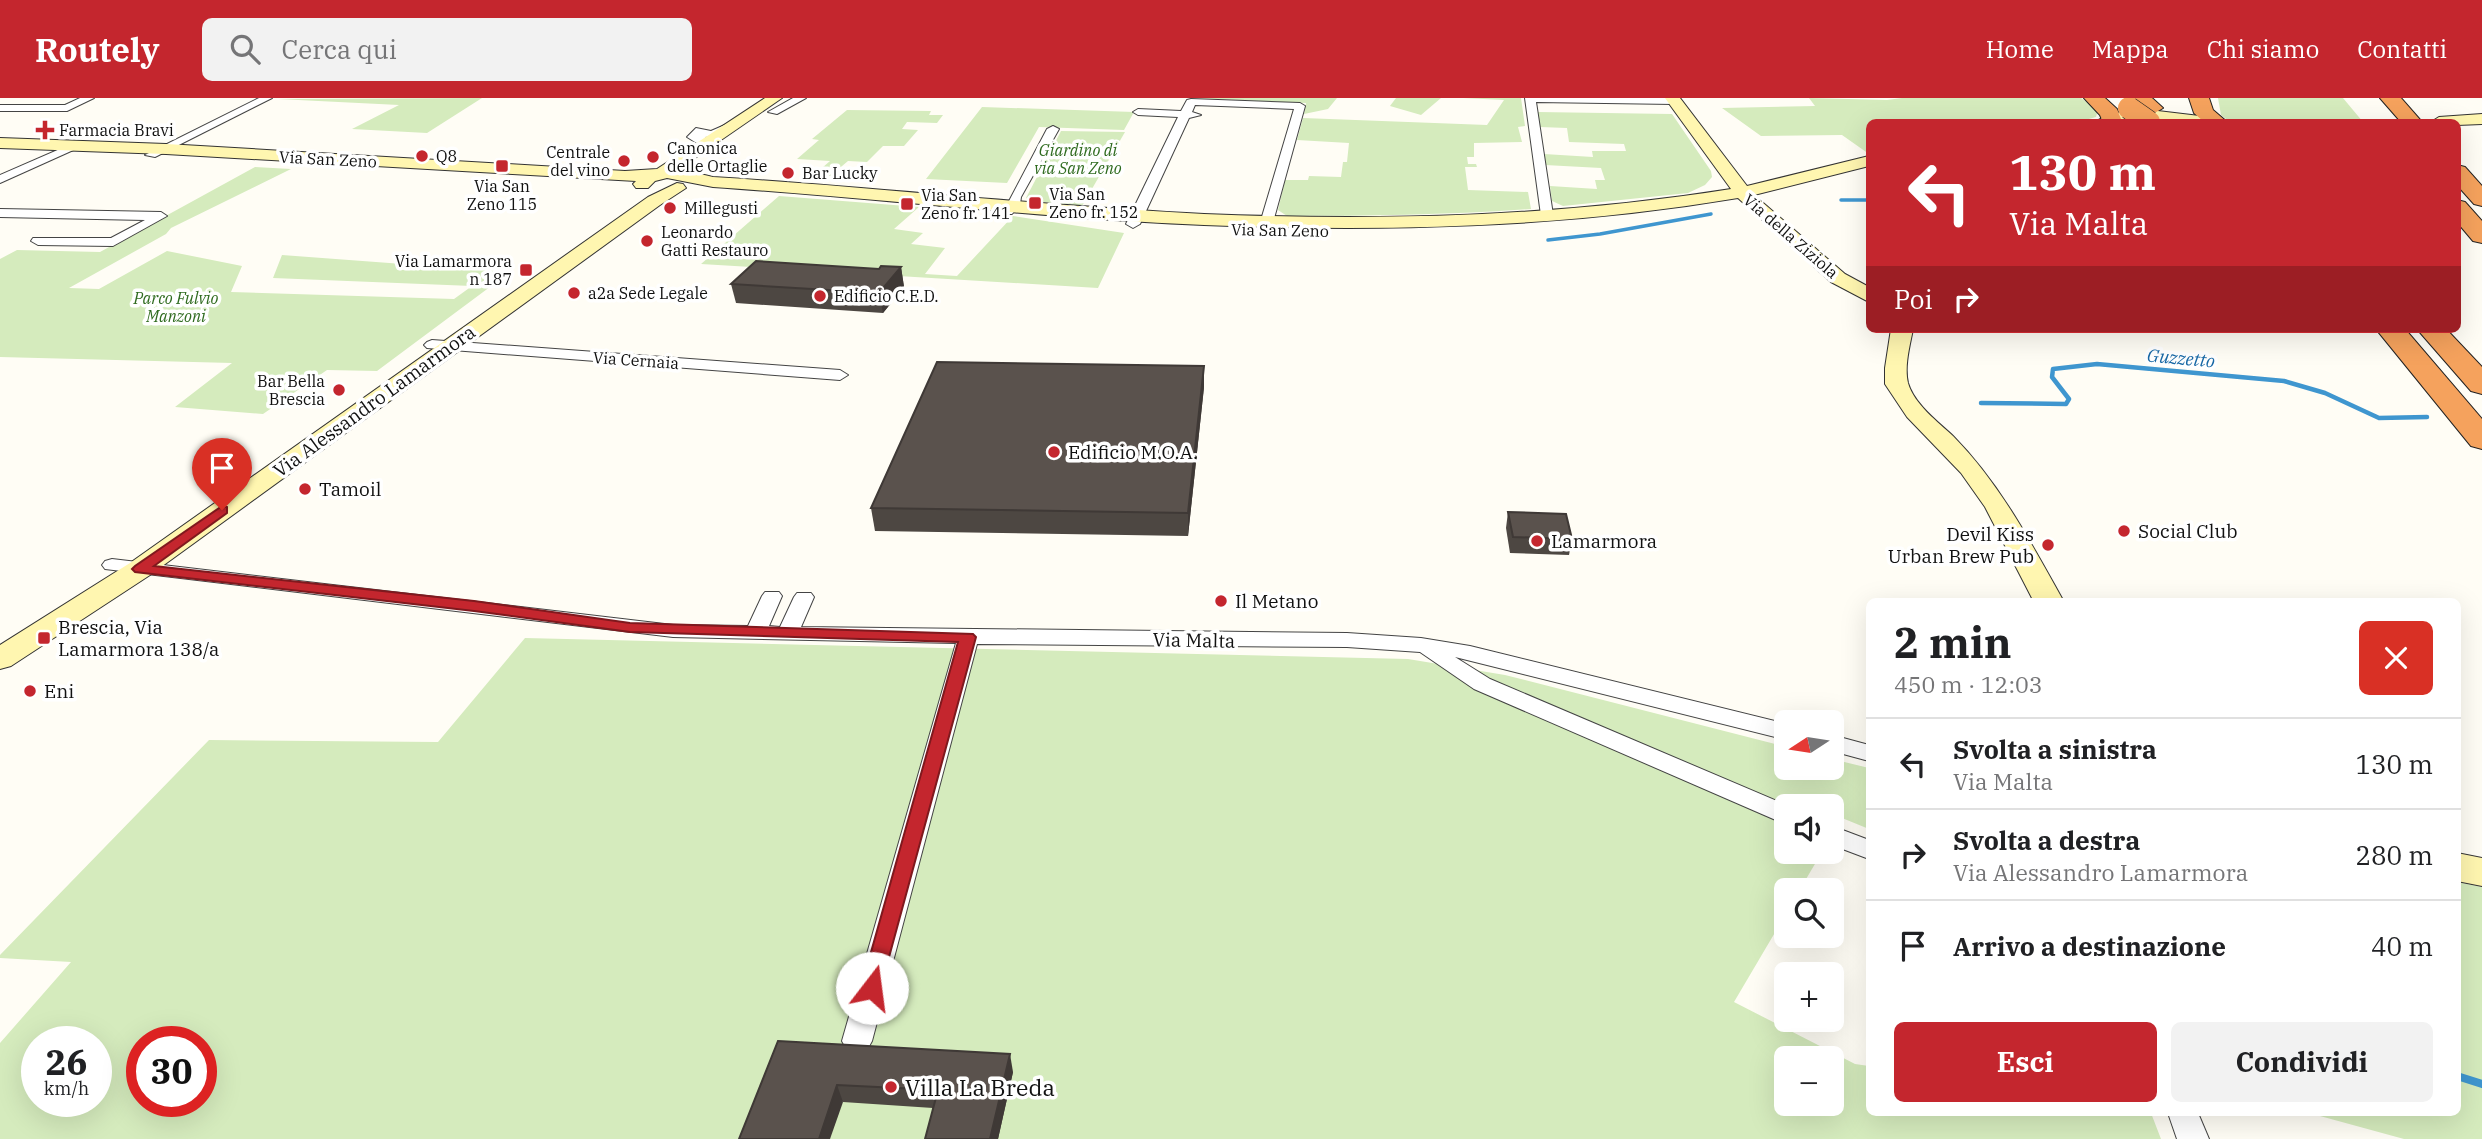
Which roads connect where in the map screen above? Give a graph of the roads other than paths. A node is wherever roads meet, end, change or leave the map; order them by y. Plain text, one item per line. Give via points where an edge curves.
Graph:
1 (20, 98) edge
2 (89, 98) edge
3 (267, 98) edge
4 (790, 98) edge
5 (801, 98) edge
6 (2094, 98) edge
7 (2199, 98) edge
8 (2390, 98) edge
9 (1675, 103) edge
10 (774, 105) edge
11 (0, 107) edge
12 (2137, 107) edge
13 (1138, 112) dead end
14 (1185, 114) junction
15 (1296, 118) junction
16 (2108, 119) edge
17 (2121, 119) edge
18 (2166, 119) edge
19 (2182, 119) edge
20 (2213, 119) edge
21 (2408, 119) edge
22 (2482, 119) edge
23 (2461, 120) edge
24 (1053, 129) dead end
25 (0, 147) edge
26 (59, 147) junction
27 (159, 152) junction
28 (1866, 162) edge
29 (0, 172) edge
30 (1866, 172) edge
31 (1728, 175) junction
32 (2461, 176) edge
33 (0, 179) edge
34 (650, 180) junction
35 (1790, 181) junction
36 (686, 182) junction
37 (1745, 196) junction
38 (2482, 199) edge
39 (1010, 207) junction
40 (2461, 212) edge
41 (0, 213) edge
42 (26, 213) junction
43 (1648, 213) junction
44 (89, 214) junction
45 (1768, 218) junction
46 (1136, 219) junction
47 (1550, 219) junction
48 (0, 226) edge
49 (1266, 226) junction
50 (2482, 236) edge
51 (1866, 294) edge
52 (1901, 333) edge
53 (2393, 333) edge
54 (2435, 333) edge
55 (442, 345) junction
56 (840, 375) dead end
57 (2482, 384) edge
58 (2482, 439) edge
59 (126, 567) junction
60 (772, 596) dead end
61 (804, 597) dead end
62 (2047, 598) edge
63 (755, 632) junction
64 (788, 633) junction
65 (0, 638) edge
66 (1421, 645) junction
67 (963, 652) junction
68 (0, 659) edge
69 (1774, 729) edge
70 (1844, 746) edge
71 (1866, 752) edge
72 (1774, 809) edge
73 (1844, 840) edge
74 (1866, 849) edge
75 (2461, 868) edge
76 (2482, 872) edge
77 (857, 1041) dead end
78 (2184, 1116) edge
79 (2193, 1139) edge

1 - 11 street
2 - 11 street via 67,108
3 - 27 street
4 - 10 street, Via Alessandro Lamarmora
5 - 10 street, Via Alessandro Lamarmora
6 - 16 highway via 2110,113
7 - 20 highway via 2204,113
8 - 21 highway
9 - 31 street, Via della Ziziola
9 - 47 street via 1530,99
10 - 34 street, Via Alessandro Lamarmora via 737,123
10 - 36 street, Via Alessandro Lamarmora via 702,163
12 - 18 highway
13 - 14 street
14 - 15 street
14 - 15 street via 1191,102 1300,106
14 - 46 street
15 - 49 street
17 - 19 street via 2148,115
22 - 23 street
24 - 39 street
25 - 26 street, Via San Zeno
26 - 27 street, Via San Zeno
26 - 29 street
26 - 33 street
27 - 34 street, Via San Zeno
28 - 35 street, Via San Zeno
30 - 37 street, Via San Zeno
31 - 35 street via 1756,183
31 - 37 street, Via della Ziziola
32 - 38 highway
34 - 36 street, Via San Zeno via 660,190
34 - 55 street, Via Alessandro Lamarmora via 641,192
35 - 37 street, Via San Zeno
36 - 39 street, Via San Zeno
36 - 55 street, Via Alessandro Lamarmora
37 - 43 street, Via San Zeno
37 - 45 street, Via della Ziziola
37 - 47 street, Via San Zeno
39 - 46 street, Via San Zeno
40 - 50 highway
41 - 42 street
42 - 44 street
42 - 48 street
43 - 45 street via 1720,208
43 - 47 street, Via San Zeno
44 - 44 street via 102,215 160,216 113,242 38,241
45 - 51 street, Via della Ziziola via 1838,278
46 - 49 street, Via San Zeno
47 - 49 street, Via San Zeno via 1409,231
52 - 62 street via 1897,384 1915,412 1970,468 1998,507
53 - 58 highway
54 - 57 highway
55 - 56 street, Via Cernaia
55 - 59 street, Via Alessandro Lamarmora
59 - 63 street, Via Malta via 630,627
59 - 65 street, Via Alessandro Lamarmora
59 - 68 street, Via Alessandro Lamarmora
60 - 63 street
61 - 64 street
63 - 64 street, Via Malta
64 - 67 street, Via Malta
66 - 67 street, Via Malta via 1347,640
66 - 69 street, Via Malta via 1483,656
66 - 72 street, Via Malta via 1482,684
67 - 77 street
70 - 71 street
73 - 74 street
75 - 76 street
78 - 79 street

